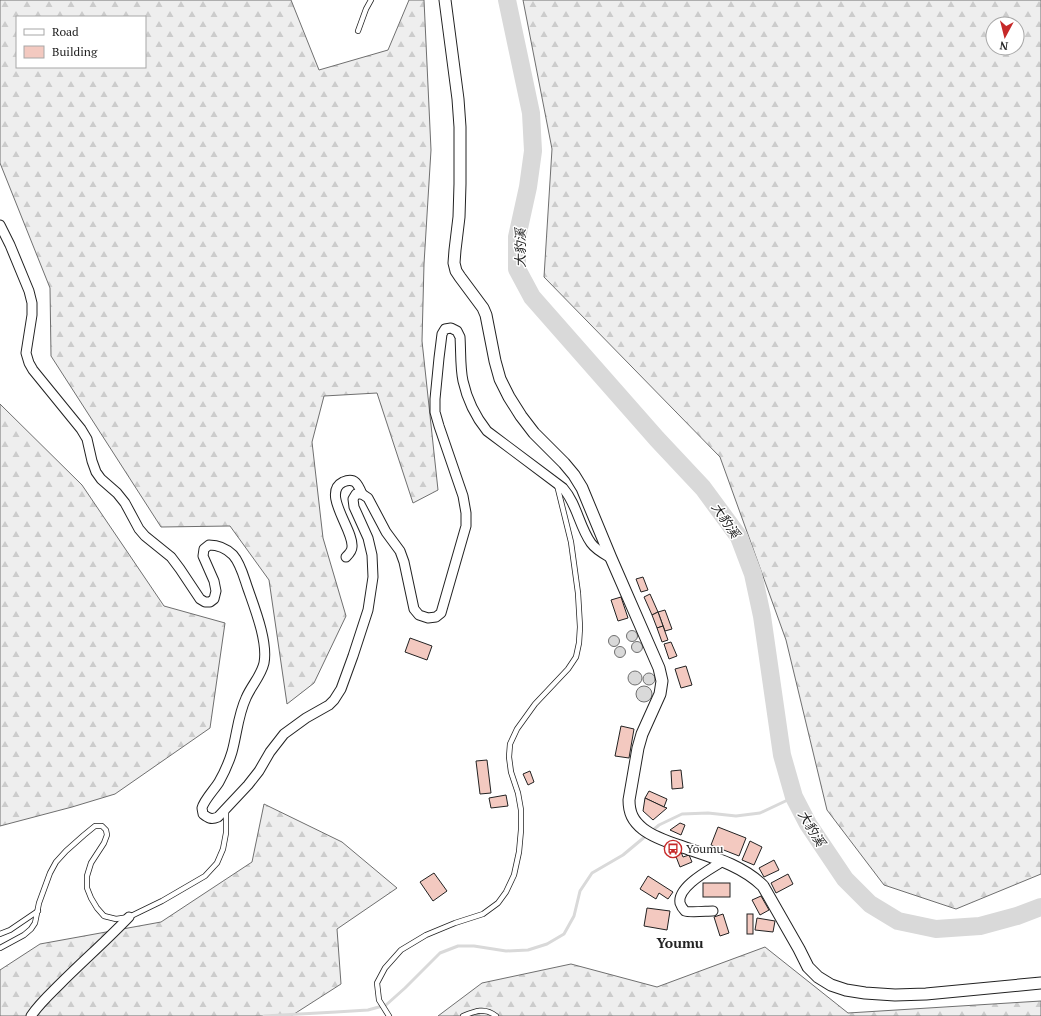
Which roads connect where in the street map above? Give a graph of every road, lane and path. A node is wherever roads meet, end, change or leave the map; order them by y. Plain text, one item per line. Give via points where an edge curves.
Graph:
1 (371, 0) edge
2 (445, 0) edge
3 (358, 31) dead end
4 (0, 225) edge
5 (556, 482) junction
6 (362, 494) junction
7 (346, 556) dead end
8 (611, 558) junction
9 (226, 809) junction
10 (722, 862) junction
11 (38, 911) junction
12 (713, 911) dead end
13 (129, 917) junction
14 (0, 934) edge
15 (0, 948) edge
16 (1041, 983) edge
17 (31, 1016) edge
18 (389, 1016) edge
19 (463, 1016) edge
20 (496, 1016) edge

1 - 3 lane
2 - 8 street via 460,127 459,217 454,263 456,271 486,315 495,361 509,397 534,433 564,462 582,488
4 - 9 street via 32,303 26,353 29,363 81,429 87,439 92,462 100,479 125,503 145,536 176,563 200,599 210,602 214,599 216,591 203,556 204,549 209,545 225,548 234,556 241,570 262,635 264,662 246,698 227,765 202,808 207,818 213,819
5 - 6 street via 487,431 481,423 470,406 463,381 460,337 457,331 451,328 442,334 435,412 463,496 466,526 441,613 436,617 419,615 414,609 400,551 386,532 368,498
5 - 8 street via 567,493 592,544
5 - 18 lane via 571,542 578,600 579,643 576,657 568,669 535,704 517,729 510,744 511,772 521,810 519,852 514,874 498,903 483,914 426,935 401,950 385,968 377,983 379,1000
6 - 7 street via 359,486 350,480 336,488 336,502 352,538 351,551
6 - 9 street via 356,494 353,499 354,507 368,538 373,577 368,610 341,689 329,705 284,734 260,771
8 - 10 street via 659,668 662,681 660,694 638,748 629,800 632,818 644,830 666,841
9 - 13 lane via 226,833 217,863 205,876
10 - 12 street via 695,879 681,895 681,907 685,911
10 - 16 street via 748,874 763,886 808,967 818,978 831,985 846,990 895,995
11 - 13 lane via 56,862 84,834 95,826 102,826 107,835 91,863 87,888 104,916 116,919
11 - 14 lane
11 - 15 lane via 31,929
13 - 17 street via 36,1008
19 - 20 lane via 485,1010

